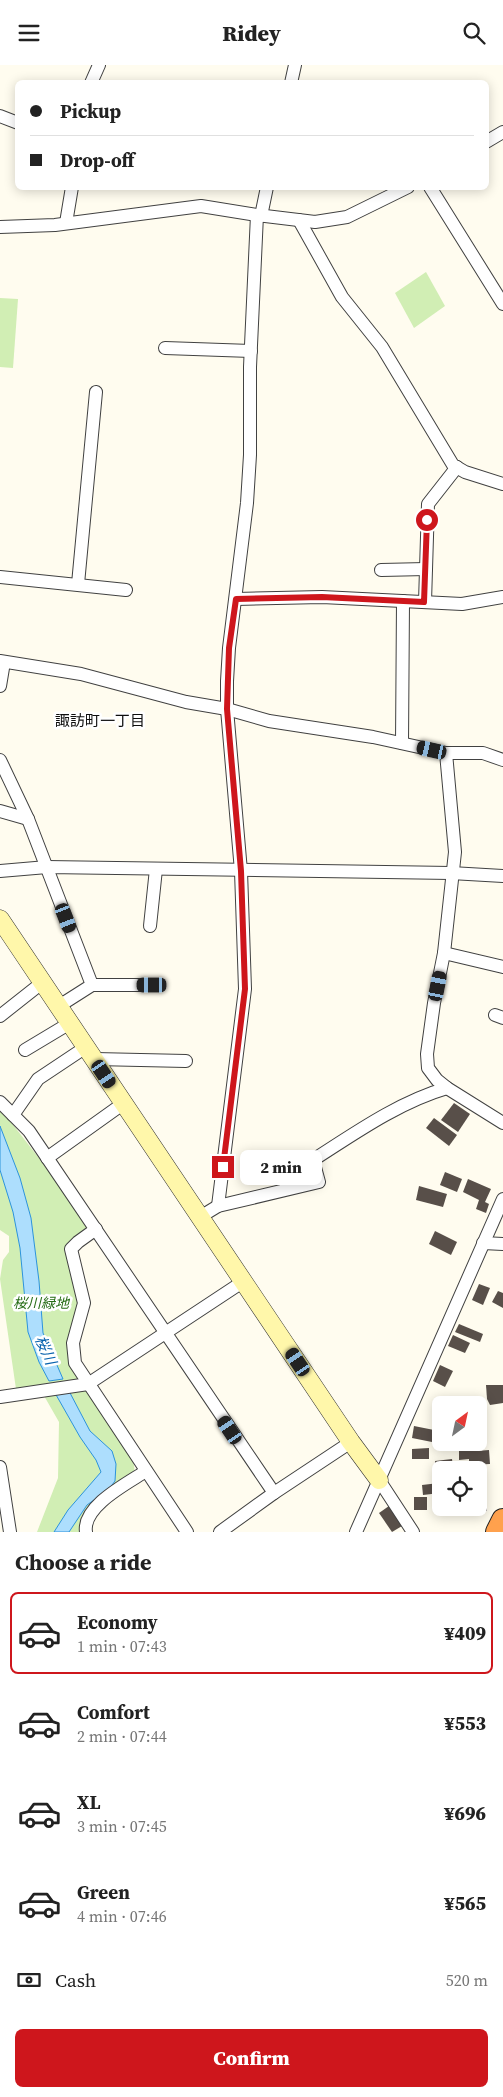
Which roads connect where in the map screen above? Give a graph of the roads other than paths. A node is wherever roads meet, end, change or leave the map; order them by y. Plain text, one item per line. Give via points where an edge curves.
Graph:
1 (99, 65) edge
2 (295, 65) edge
3 (92, 80) edge
4 (292, 80) edge
5 (0, 116) edge
6 (15, 122) edge
7 (503, 132) edge
8 (489, 140) edge
9 (72, 190) edge
10 (267, 190) edge
11 (402, 190) edge
12 (432, 190) edge
13 (259, 216) junction
14 (299, 220) junction
15 (66, 223) junction
16 (0, 227) edge
17 (503, 304) edge
18 (165, 348) dead end
19 (251, 351) junction
20 (96, 392) dead end
21 (456, 467) junction
22 (503, 484) edge
23 (426, 569) junction
24 (381, 570) dead end
25 (0, 577) edge
26 (78, 584) junction
27 (126, 589) dead end
28 (503, 597) edge
29 (236, 599) junction
30 (403, 601) junction
31 (424, 602) junction
32 (2, 661) edge
33 (0, 686) edge
34 (227, 709) junction
35 (402, 743) junction
36 (446, 753) junction
37 (0, 760) edge
38 (503, 760) edge
39 (0, 811) edge
40 (28, 819) junction
41 (47, 867) junction
42 (156, 869) junction
43 (0, 871) edge
44 (241, 871) junction
45 (451, 873) junction
46 (503, 876) edge
47 (0, 919) edge
48 (150, 926) dead end
49 (444, 953) junction
50 (503, 967) edge
51 (43, 982) junction
52 (92, 985) junction
53 (152, 985) dead end
54 (59, 1005) junction
55 (0, 1016) edge
56 (70, 1023) junction
57 (26, 1050) dead end
58 (91, 1053) junction
59 (186, 1061) dead end
60 (447, 1088) junction
61 (0, 1102) edge
62 (124, 1103) junction
63 (13, 1115) junction
64 (503, 1123) edge
65 (47, 1158) junction
66 (503, 1199) edge
67 (218, 1206) junction
68 (200, 1217) junction
69 (96, 1229) junction
70 (483, 1243) junction
71 (503, 1244) edge
72 (244, 1281) junction
73 (164, 1334) junction
74 (88, 1384) junction
75 (0, 1397) edge
76 (351, 1442) junction
77 (0, 1467) edge
78 (146, 1471) junction
79 (379, 1480) junction
80 (2, 1489) edge
81 (274, 1493) junction
82 (503, 1520) edge
83 (10, 1532) edge
84 (86, 1532) edge
85 (187, 1532) edge
86 (220, 1532) edge
87 (356, 1532) edge
88 (413, 1532) edge
89 (497, 1532) edge

1 - 3 street
2 - 4 street
5 - 6 street
7 - 8 street
9 - 15 street
10 - 13 street
11 - 14 street via 347,217
12 - 17 street
13 - 14 street
13 - 15 street via 201,206
13 - 19 street
14 - 21 street via 342,297 382,347
15 - 16 street
18 - 19 street
19 - 29 street via 250,455
20 - 26 street
21 - 22 street
21 - 23 street via 428,504
23 - 24 street
23 - 31 street
25 - 26 street
26 - 27 street
28 - 31 street via 462,604
29 - 30 street via 322,597
29 - 34 street via 229,648
30 - 31 street
30 - 35 street
32 - 33 street
32 - 34 street via 53,668 186,703
34 - 35 street via 269,721
34 - 44 street
35 - 36 street
36 - 38 street via 484,753
36 - 45 street via 454,852
37 - 40 street
39 - 40 street
40 - 41 street
41 - 42 street
41 - 43 street
41 - 52 street
42 - 44 street
42 - 48 street
44 - 45 street
44 - 67 street via 245,989
45 - 46 street
45 - 49 street
47 - 51 street
49 - 50 street
49 - 60 street via 427,1061 428,1068
51 - 54 street
51 - 55 street
52 - 53 street
52 - 54 street
54 - 56 street
56 - 57 street
56 - 58 street
58 - 59 street
58 - 62 street
58 - 63 street via 38,1079
60 - 64 street
60 - 67 street via 392,1112 313,1160 319,1182
61 - 63 street
62 - 65 street
62 - 68 street
63 - 65 street via 29,1131
65 - 69 street
66 - 70 street
67 - 68 street
68 - 72 street
69 - 73 street
69 - 74 street via 72,1249 84,1303 73,1343 75,1363
70 - 71 street
70 - 79 street
72 - 73 street
72 - 76 street
73 - 74 street
73 - 81 street
74 - 75 street
74 - 78 street
76 - 79 street
76 - 81 street
77 - 80 street
78 - 84 street via 109,1495 93,1510
78 - 85 street
79 - 87 street
79 - 88 street
80 - 83 street
81 - 86 street
82 - 89 highway

